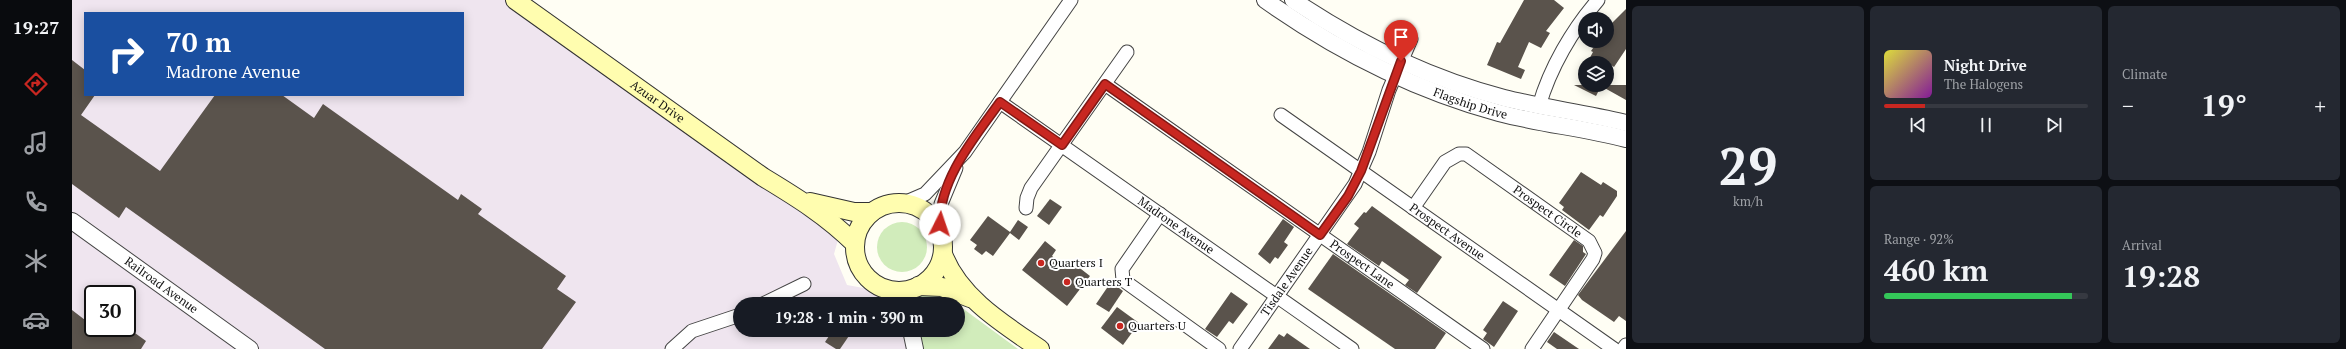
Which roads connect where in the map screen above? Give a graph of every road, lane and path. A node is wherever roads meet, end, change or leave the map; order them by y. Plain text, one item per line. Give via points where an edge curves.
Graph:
1 (515, 0) edge
2 (1071, 0) edge
3 (1265, 0) edge
4 (1292, 0) edge
5 (1598, 0) edge
6 (1411, 39) dead end
7 (1127, 52) dead end
8 (1398, 68) junction
9 (1105, 84) junction
10 (1000, 102) junction
11 (1540, 106) junction
12 (1281, 115) dead end
13 (1626, 123) edge
14 (1626, 139) edge
15 (1062, 145) junction
16 (965, 152) junction
17 (1361, 171) junction
18 (802, 199) junction
19 (904, 203) junction
20 (1026, 208) dead end
21 (1412, 208) junction
22 (872, 212) junction
23 (1160, 214) junction
24 (72, 221) edge
25 (941, 233) junction
26 (1320, 235) junction
27 (855, 244) junction
28 (942, 254) junction
29 (804, 284) dead end
30 (918, 286) junction
31 (887, 289) junction
32 (1277, 296) junction
33 (777, 297) edge
34 (894, 297) edge
35 (974, 300) junction
36 (1558, 310) junction
37 (733, 317) edge
38 (913, 337) edge
39 (1626, 345) edge
40 (250, 349) edge
41 (672, 349) edge
42 (915, 349) edge
43 (1040, 349) edge
44 (1219, 349) edge
45 (1240, 349) edge
46 (1352, 349) edge
47 (1483, 349) edge
48 (1532, 349) edge
49 (1614, 349) edge
50 (1624, 349) edge

1 - 18 main road, Azuar Drive via 763,177
2 - 10 street
3 - 8 street, Flagship Drive via 1316,34
4 - 8 street, Flagship Drive
5 - 11 street via 1561,53
6 - 8 street, Tisdale Avenue
7 - 9 street
8 - 11 street, Flagship Drive
8 - 14 street, Flagship Drive via 1483,108
8 - 17 street, Tisdale Avenue
9 - 15 street
9 - 26 street, Prospect Lane
10 - 15 street, Madrone Avenue
10 - 16 street
11 - 13 street, Flagship Drive
12 - 17 street, Prospect Avenue
15 - 20 street via 1032,188
15 - 23 street, Madrone Avenue
16 - 19 street via 925,194
16 - 25 street via 941,204
17 - 21 street, Prospect Avenue
17 - 26 street, Tisdale Avenue via 1348,196
18 - 22 main road, Azuar Drive via 840,210
18 - 27 main road, Azuar Drive
19 - 22 main road via 893,203
19 - 25 main road via 924,210
21 - 36 street, Prospect Avenue
21 - 36 street, Prospect Circle via 1445,162 1458,154 1472,158 1557,217 1589,241 1595,253 1590,265
22 - 27 main road via 858,231
23 - 32 street, Madrone Avenue
23 - 44 street via 1122,269 1123,280
24 - 40 street, Railroad Avenue
25 - 28 main road
26 - 32 street, Tisdale Avenue
26 - 47 street, Prospect Lane
27 - 31 main road via 857,261 862,271 876,284
28 - 30 main road via 934,273
28 - 35 main road via 953,275
29 - 33 street
30 - 31 main road via 903,290
30 - 35 main road via 942,287
31 - 34 street
32 - 45 street, Tisdale Avenue
32 - 46 street, Madrone Avenue
35 - 43 main road
36 - 48 street, Prospect Circle
36 - 49 street, Prospect Avenue
37 - 41 street via 692,331
38 - 42 street
39 - 50 street

